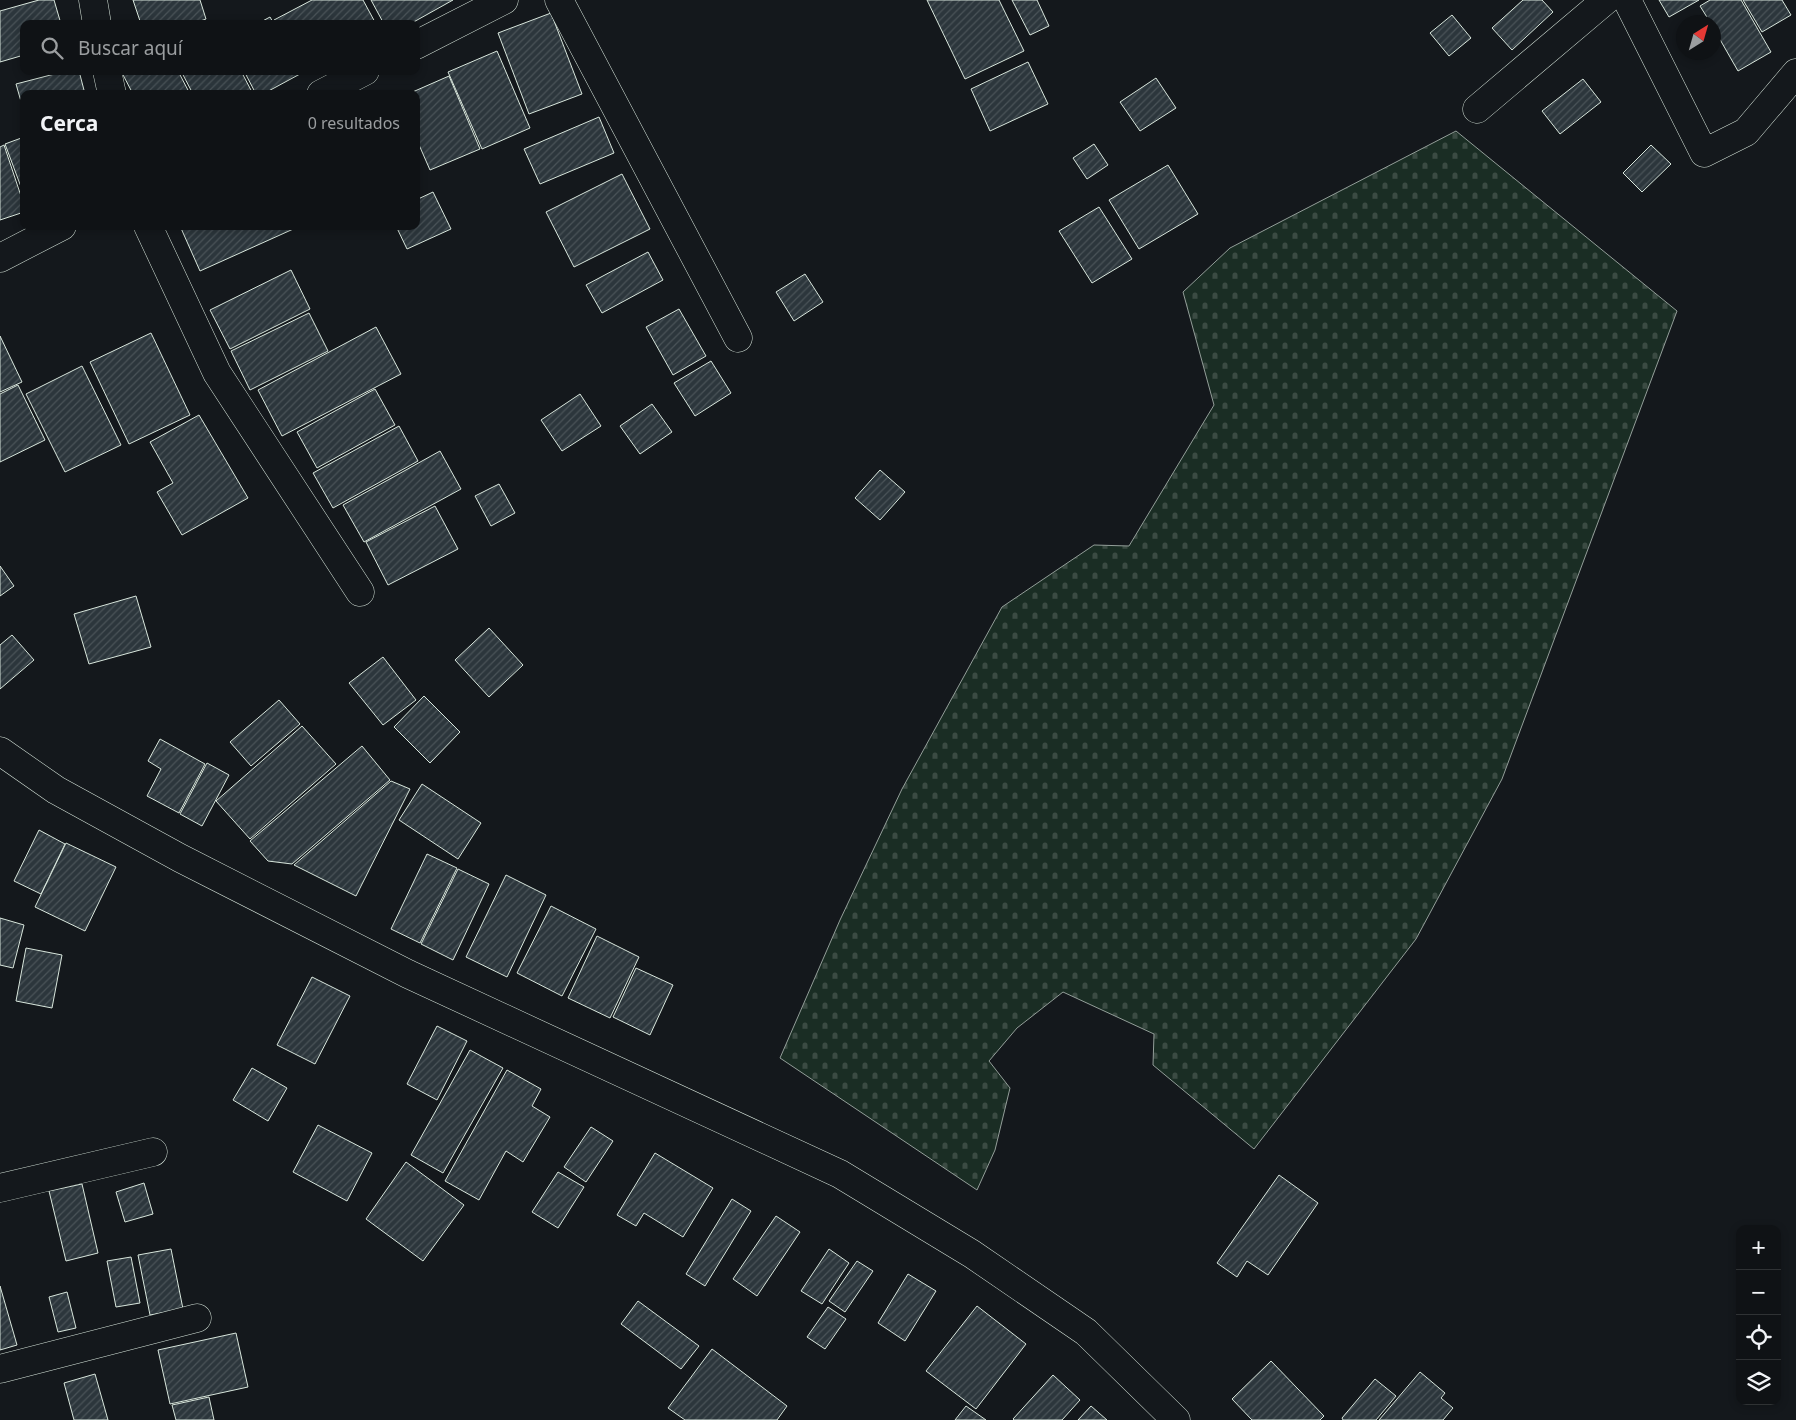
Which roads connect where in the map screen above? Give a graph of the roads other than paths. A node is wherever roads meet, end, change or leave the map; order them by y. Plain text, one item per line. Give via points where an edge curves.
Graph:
1 (92, 0) edge
2 (504, 0) edge
3 (559, 0) edge
4 (1606, 0) edge
5 (1627, 0) edge
6 (96, 20) edge
7 (420, 43) edge
8 (1796, 73) edge
9 (108, 75) edge
10 (357, 75) edge
11 (111, 90) edge
12 (329, 90) edge
13 (1477, 109) dead end
14 (54, 230) edge
15 (150, 230) edge
16 (0, 258) edge
17 (738, 338) dead end
18 (360, 592) dead end
19 (0, 751) edge
20 (153, 1152) dead end
21 (0, 1188) edge
22 (197, 1318) dead end
23 (0, 1369) edge
24 (1176, 1420) edge

1 - 6 street
2 - 7 street
3 - 17 street
4 - 13 street
5 - 8 street via 1704,153 1746,132
9 - 11 street
10 - 12 street
14 - 16 street
15 - 18 street via 217,373
19 - 24 street via 56,790 180,858 408,974 840,1174 972,1254 1086,1332
20 - 21 street
22 - 23 street

